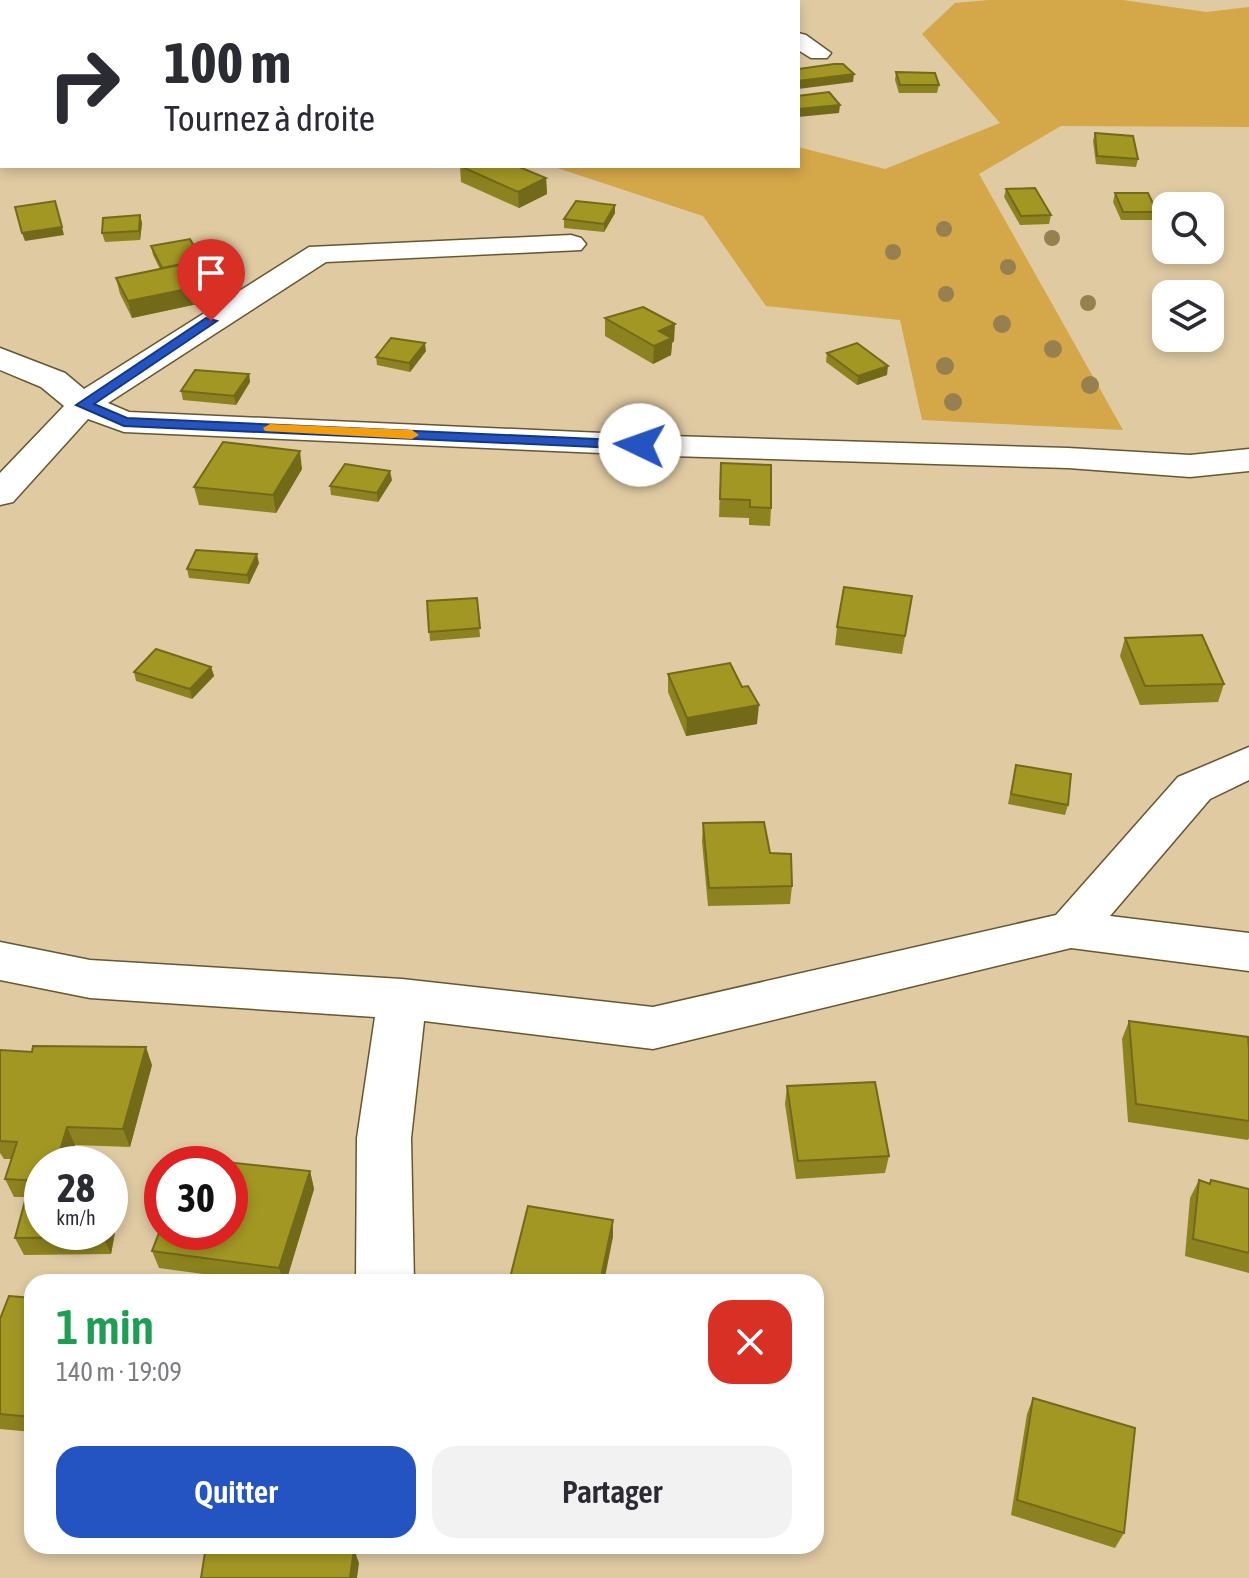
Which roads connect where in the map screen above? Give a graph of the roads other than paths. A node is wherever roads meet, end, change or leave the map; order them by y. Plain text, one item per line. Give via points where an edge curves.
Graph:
1 (800, 41) edge
2 (819, 53) dead end
3 (571, 244) dead end
4 (0, 358) edge
5 (83, 405) junction
6 (1249, 460) edge
7 (0, 494) edge
8 (1249, 762) edge
9 (1071, 930) junction
10 (1249, 952) edge
11 (0, 961) edge
12 (402, 999) junction
13 (385, 1274) edge

1 - 2 street
3 - 5 street via 319,253
4 - 5 street via 53,380
5 - 6 street via 124,422 1190,466
5 - 7 street
8 - 9 street via 1194,788
9 - 10 street
9 - 12 street via 653,1028
11 - 12 street via 90,979
12 - 13 street via 384,1138

